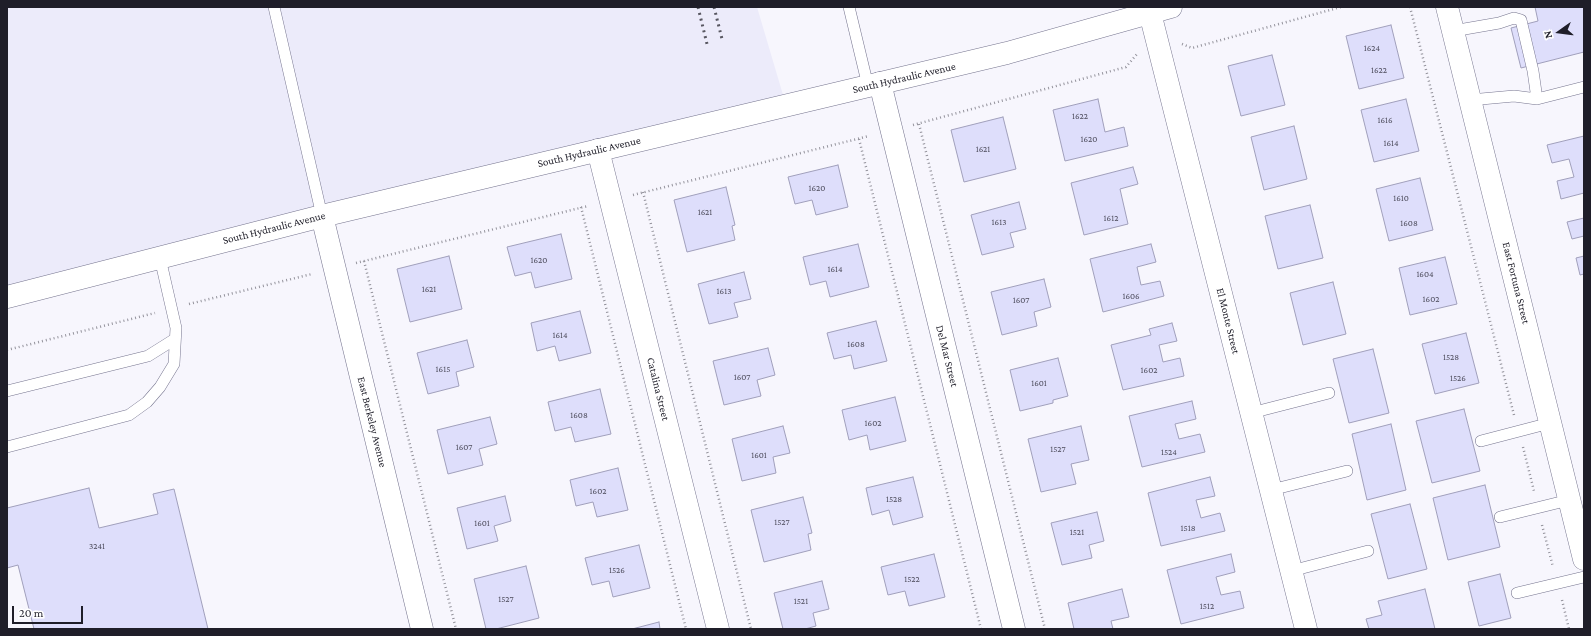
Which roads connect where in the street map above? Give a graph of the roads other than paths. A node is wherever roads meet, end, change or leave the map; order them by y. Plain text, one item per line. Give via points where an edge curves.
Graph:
1 (274, 7) edge
2 (850, 7) edge
3 (1447, 7) edge
4 (1157, 9) edge
5 (1453, 31) junction
6 (874, 85) junction
7 (1584, 87) edge
8 (1537, 99) junction
9 (1470, 100) junction
10 (598, 150) junction
11 (322, 216) junction
12 (160, 258) junction
13 (7, 297) edge
14 (176, 339) junction
15 (7, 391) edge
16 (1329, 393) dead end
17 (1251, 413) junction
18 (1550, 423) junction
19 (1481, 441) dead end
20 (7, 447) edge
21 (1347, 471) dead end
22 (1271, 490) junction
23 (1569, 500) junction
24 (1500, 517) dead end
25 (1368, 551) dead end
26 (1584, 559) edge
27 (1291, 570) junction
28 (1584, 577) edge
29 (1517, 593) dead end
30 (422, 629) edge
31 (718, 629) edge
32 (1014, 629) edge
33 (1306, 629) edge

1 - 11 lane
2 - 6 lane
3 - 5 street, East Fortuna Street
4 - 6 street, South Hydraulic Avenue via 1007,53
4 - 17 street, El Monte Street via 1159,48
5 - 8 lane via 1514,18 1522,20
5 - 9 street, East Fortuna Street
6 - 10 street, South Hydraulic Avenue
6 - 32 street, Del Mar Street via 892,131
7 - 8 lane
8 - 9 lane via 1514,96
9 - 18 street, East Fortuna Street
10 - 11 street, South Hydraulic Avenue
10 - 31 street, Catalina Street
11 - 12 street, South Hydraulic Avenue
11 - 30 street, East Berkeley Avenue
12 - 13 street, South Hydraulic Avenue
12 - 14 lane via 176,328
14 - 15 lane via 148,356
14 - 20 lane via 174,364 160,387 146,402 129,414
16 - 17 lane
17 - 22 street, El Monte Street
18 - 19 lane
18 - 23 street, East Fortuna Street
21 - 22 lane
22 - 27 street, El Monte Street
23 - 24 lane
23 - 26 street, East Fortuna Street
25 - 27 lane
27 - 33 street, El Monte Street
28 - 29 lane

